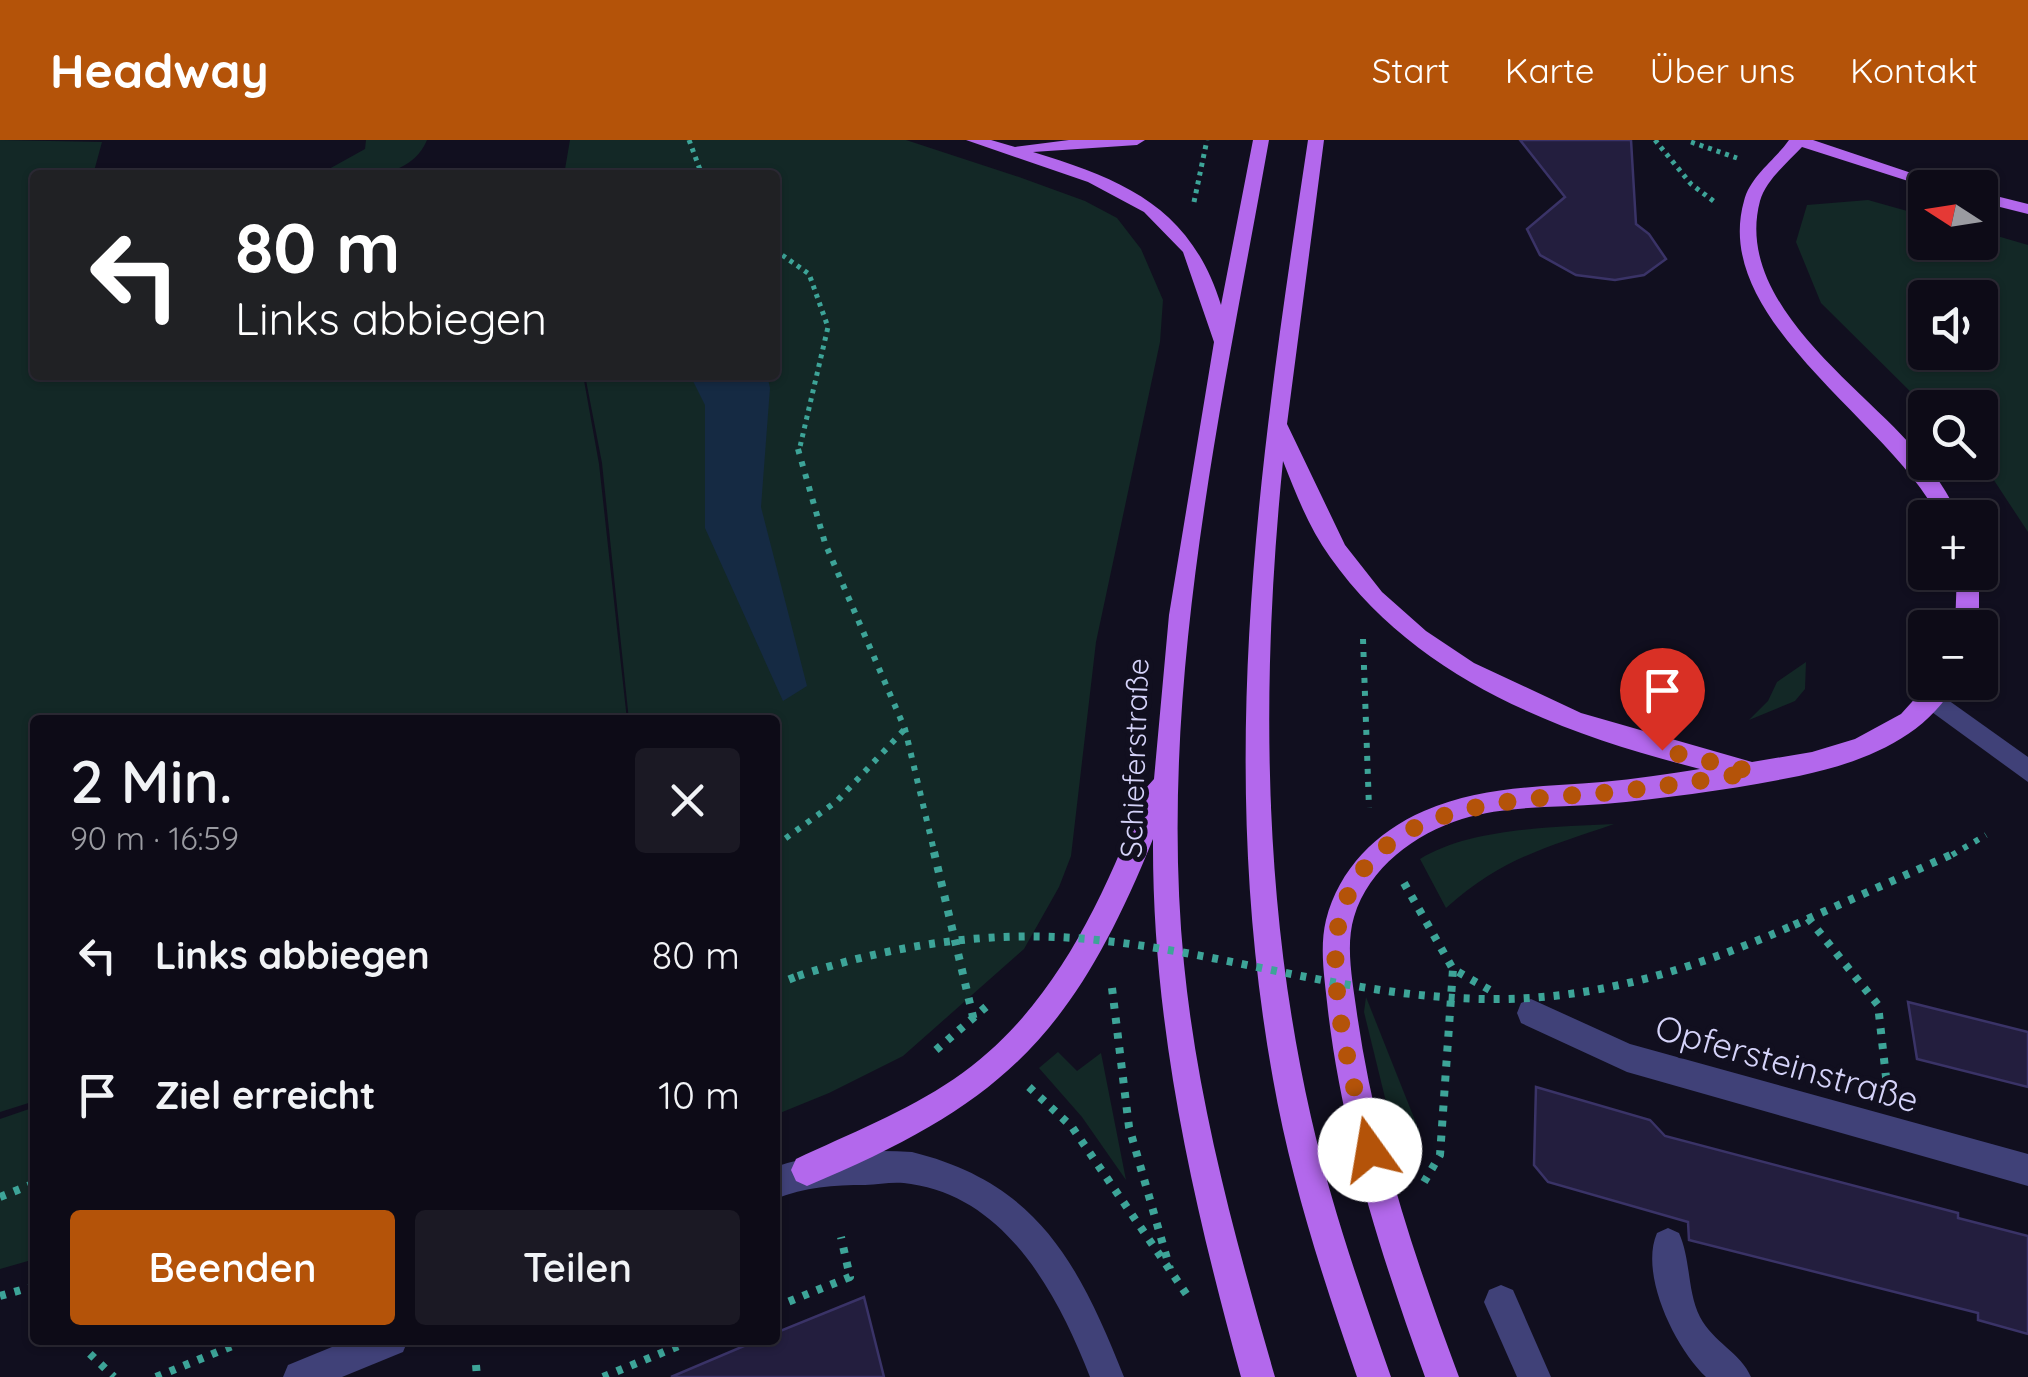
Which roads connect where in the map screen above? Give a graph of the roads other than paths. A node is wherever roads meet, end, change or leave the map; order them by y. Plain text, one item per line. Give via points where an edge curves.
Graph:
1 (974, 140) edge
2 (1136, 140) edge
3 (1261, 140) edge
4 (1316, 140) edge
5 (1799, 140) edge
6 (1009, 148) junction
7 (1908, 175) edge
8 (1998, 201) edge
9 (2028, 209) edge
10 (1224, 344) junction
11 (1279, 427) junction
12 (1940, 500) edge
13 (1931, 700) edge
14 (1949, 700) edge
15 (1166, 769) junction
16 (2028, 771) edge
17 (1753, 772) junction
18 (1531, 1013) dead end
19 (807, 1170) junction
20 (2028, 1170) edge
21 (780, 1181) edge
22 (1668, 1244) dead end
23 (1500, 1302) dead end
24 (379, 1345) edge
25 (300, 1377) edge
26 (1107, 1377) edge
27 (1258, 1377) edge
28 (1374, 1377) edge
29 (1442, 1377) edge
30 (1534, 1377) edge
31 (1734, 1377) edge

1 - 6 main road
2 - 6 main road
3 - 10 main road, Schieferstraße
4 - 11 main road
5 - 7 main road
5 - 12 main road via 1753,197 1746,226 1753,264 1787,326 1923,471
6 - 10 main road via 1110,187 1171,224 1198,267
8 - 9 main road
10 - 15 main road, Schieferstraße via 1180,596
11 - 17 main road via 1317,514 1360,582 1389,615 1456,664 1527,703 1632,743
11 - 28 main road via 1257,658 1266,916 1288,1083 1340,1282
13 - 17 main road via 1914,718 1866,745
14 - 16 street
15 - 19 main road via 1100,938 1003,1061 911,1120
15 - 27 main road, Schieferstraße via 1166,907 1184,1069
17 - 29 main road via 1457,810 1384,846 1354,884 1340,920 1337,964 1346,1052 1378,1183
18 - 20 street, Opfersteinstraße via 1627,1058
19 - 21 street
19 - 26 street via 912,1168 958,1181 1003,1210 1049,1254 1090,1329
22 - 31 street via 1680,1318 1696,1345
23 - 30 street
24 - 25 street

